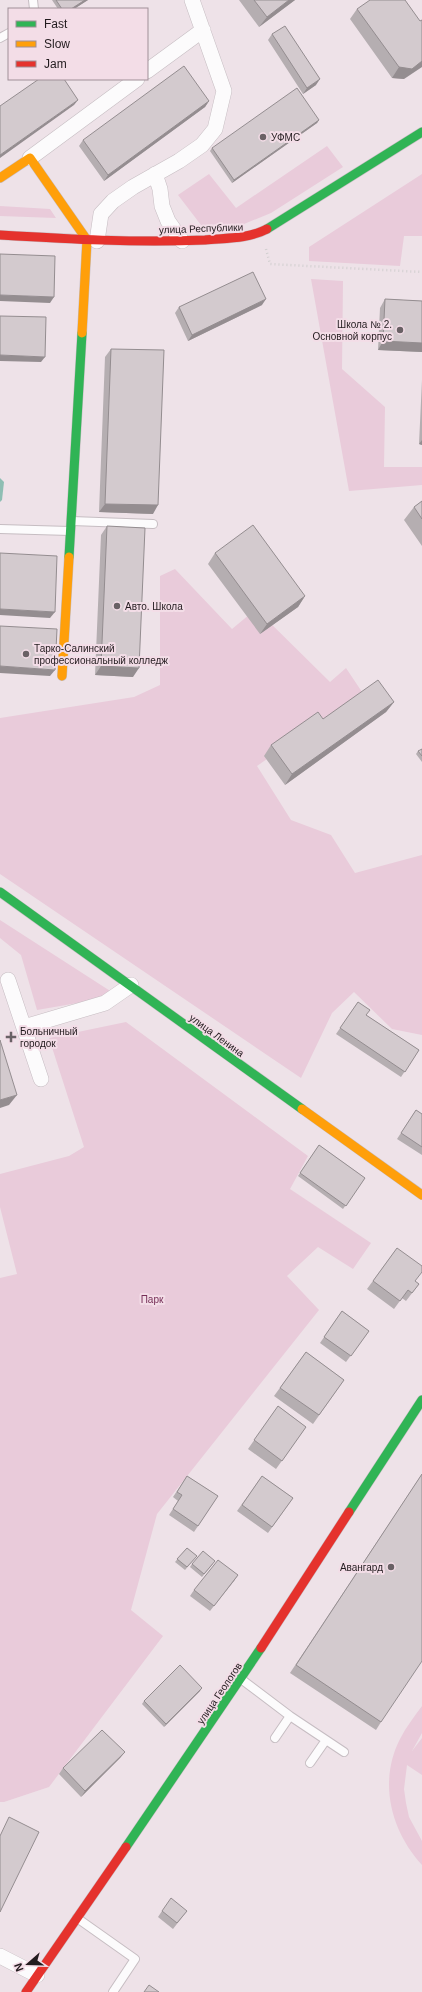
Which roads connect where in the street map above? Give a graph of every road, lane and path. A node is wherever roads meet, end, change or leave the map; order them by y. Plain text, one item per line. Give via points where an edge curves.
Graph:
1 (192, 0) edge
2 (203, 30) junction
3 (148, 70) edge
4 (135, 80) edge
5 (422, 132) edge
6 (30, 158) junction
7 (155, 174) junction
8 (0, 178) edge
9 (261, 234) junction
10 (0, 235) edge
11 (92, 241) junction
12 (182, 241) junction
13 (422, 272) edge
14 (71, 521) junction
15 (153, 524) dead end
16 (0, 529) edge
17 (70, 531) junction
18 (62, 676) dead end
19 (0, 892) edge
20 (8, 980) dead end
21 (131, 985) junction
22 (24, 1027) junction
23 (41, 1079) dead end
24 (422, 1195) edge
25 (422, 1400) edge
26 (241, 1679) junction
27 (290, 1716) junction
28 (275, 1738) dead end
29 (326, 1740) junction
30 (344, 1752) dead end
31 (310, 1763) dead end
32 (77, 1918) junction
33 (0, 1956) edge
34 (34, 1979) junction
35 (24, 1992) edge
36 (113, 1992) edge

1 - 2 street
2 - 3 street
2 - 7 street via 224,91 215,130 202,145
4 - 6 street
5 - 9 street, улица Республики
6 - 8 street
6 - 11 street
7 - 11 street via 113,201 101,214
7 - 12 street via 168,221
9 - 12 street, улица Республики
9 - 13 path via 270,264
10 - 11 street, улица Республики
11 - 12 street, улица Республики
11 - 14 street
14 - 15 lane
14 - 17 street
16 - 17 lane
17 - 18 street
19 - 21 street, улица Ленина
20 - 22 street
21 - 22 street via 118,996 105,1002
21 - 24 street, улица Ленина
22 - 23 street
25 - 26 street, улица Геологов
26 - 27 lane
26 - 32 street, улица Геологов
27 - 28 lane
27 - 29 lane
29 - 30 lane
29 - 31 lane
32 - 34 street, улица Геологов
32 - 36 lane via 135,1959
33 - 34 street
34 - 35 street, улица Геологов

